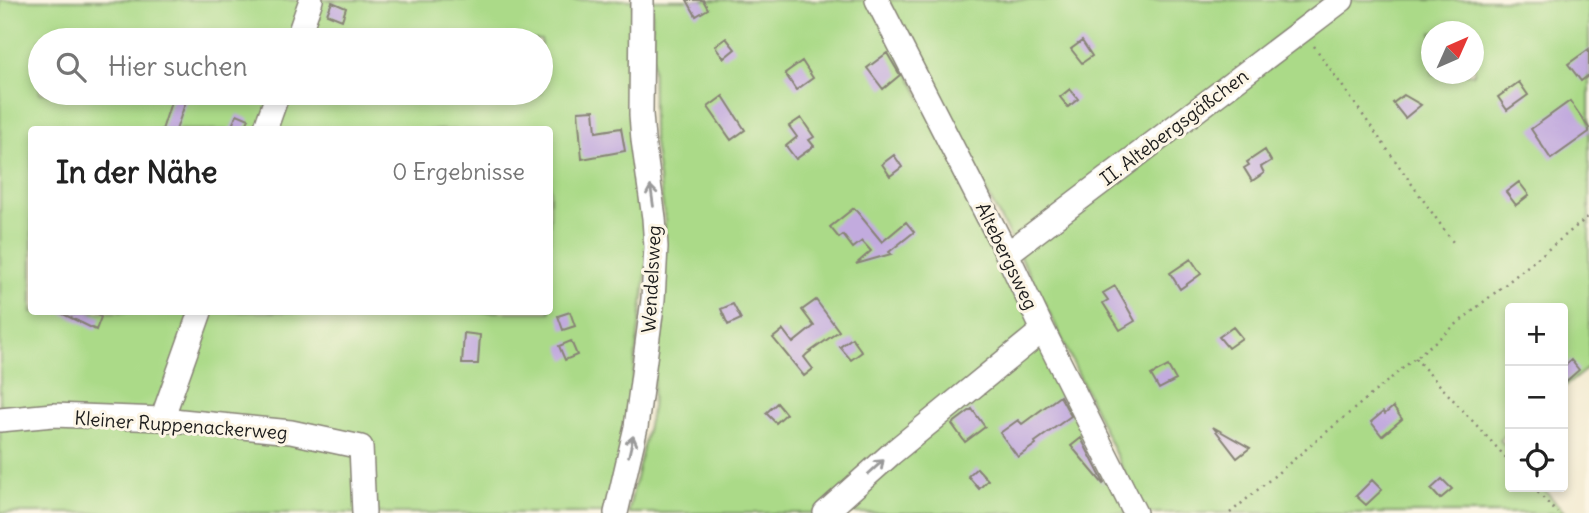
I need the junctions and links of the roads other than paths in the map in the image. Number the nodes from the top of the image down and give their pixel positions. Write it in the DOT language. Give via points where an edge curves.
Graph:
graph roads {
  1 [pos="311,0"];
  2 [pos="642,0"];
  3 [pos="877,0"];
  4 [pos="1342,0"];
  5 [pos="301,28"];
  6 [pos="274,105"];
  7 [pos="266,126"];
  8 [pos="1007,254"];
  9 [pos="199,315"];
  10 [pos="1043,330"];
  11 [pos="162,419"];
  12 [pos="0,420"];
  13 [pos="364,513"];
  14 [pos="616,513"];
  15 [pos="825,513"];
  16 [pos="1135,513"];
  1 -- 5 [label="street"];
  14 -- 2 [label="street, Wendelsweg, one-way" via="636,427 656,247 641,114"];
  3 -- 8 [label="street, Altebergsweg"];
  4 -- 8 [label="street, II. Altebergsgäßchen"];
  6 -- 7 [label="street"];
  8 -- 10 [label="street, Altebergsweg"];
  9 -- 11 [label="street"];
  15 -- 10 [label="street, one-way"];
  10 -- 16 [label="street, Altebergsweg"];
  11 -- 12 [label="street, Kleiner Ruppenackerweg" via="53,415"];
  11 -- 13 [label="street, Kleiner Ruppenackerweg" via="291,432 362,447"];
}
